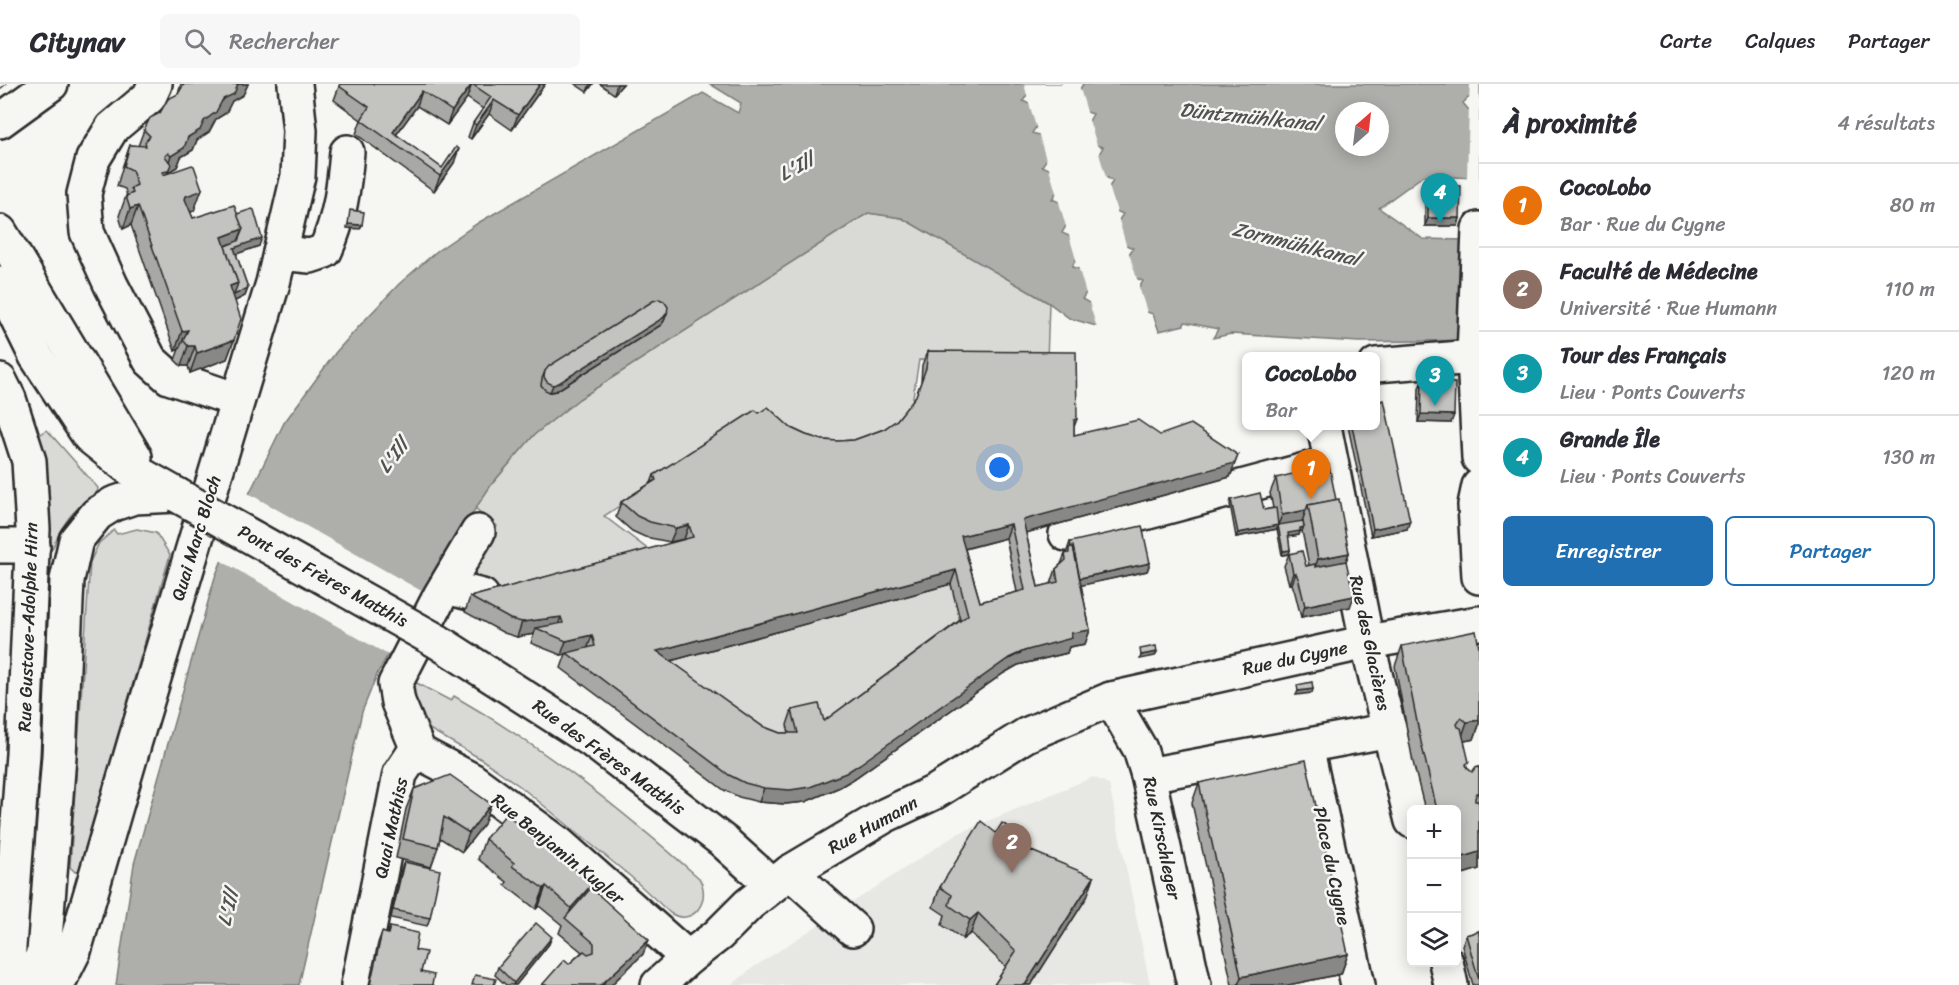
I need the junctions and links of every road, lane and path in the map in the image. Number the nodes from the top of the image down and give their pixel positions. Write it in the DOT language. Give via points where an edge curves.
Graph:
graph roads {
  1 [pos="51,84"];
  2 [pos="155,84"];
  3 [pos="295,84"];
  4 [pos="0,121"];
  5 [pos="347,152"];
  6 [pos="1479,229"];
  7 [pos="0,232"];
  8 [pos="1478,242"];
  9 [pos="280,253"];
  10 [pos="0,283"];
  11 [pos="1475,348"];
  12 [pos="1380,364"];
  13 [pos="0,381"];
  14 [pos="237,400"];
  15 [pos="1325,430"];
  16 [pos="1479,458"];
  17 [pos="1331,464"];
  18 [pos="1479,486"];
  19 [pos="177,495"];
  20 [pos="478,532"];
  21 [pos="1066,534"];
  22 [pos="0,546"];
  23 [pos="32,555"];
  24 [pos="0,563"];
  25 [pos="1479,577"];
  26 [pos="446,587"];
  27 [pos="482,596"];
  28 [pos="1479,610"];
  29 [pos="1479,623"];
  30 [pos="437,641"];
  31 [pos="1367,642"];
  32 [pos="1111,699"];
  33 [pos="1389,730"];
  34 [pos="1306,746"];
  35 [pos="419,752"];
  36 [pos="1149,775"];
  37 [pos="1408,805"];
  38 [pos="781,878"];
  39 [pos="853,929"];
  40 [pos="688,958"];
  41 [pos="1447,967"];
  42 [pos="4,985"];
  43 [pos="27,985"];
  44 [pos="57,985"];
  45 [pos="358,985"];
  46 [pos="658,985"];
  47 [pos="1194,985"];
  48 [pos="1358,985"];
  49 [pos="1451,985"];
  1 -- 4 [label="street"];
  2 -- 14 [label="street" via="149,97 112,128 93,159 84,194 87,232 150,360 169,378"];
  3 -- 9 [label="street, Quai Marc Bloch" via="300,131 298,176"];
  5 -- 9 [label="street" via="340,211 325,251 310,256"];
  6 -- 8 [label="street"];
  7 -- 19 [label="street" via="135,457"];
  8 -- 11 [label="street"];
  9 -- 14 [label="street, Quai Marc Bloch"];
  10 -- 19 [label="street" via="36,356 89,436 129,468"];
  11 -- 12 [label="street"];
  11 -- 16 [label="street"];
  13 -- 23 [label="street, Rue Gustave-Adolphe Hirn" via="29,461"];
  14 -- 44 [label="street, Quai Marc Bloch" via="75,951"];
  15 -- 17 [label="street, Rue des Glacières"];
  17 -- 21 [label="street" via="1215,507"];
  17 -- 31 [label="street, Rue des Glacières"];
  18 -- 25 [label="street" via="1475,505"];
  19 -- 30 [label="street, Pont des Frères Matthis, bridge"];
  19 -- 43 [label="street, Rue Gustave-Adolphe Hirn" via="134,497 113,504 97,514 76,540 67,580 44,953"];
  20 -- 26 [label="street"];
  22 -- 23 [label="street"];
  23 -- 24 [label="street"];
  23 -- 42 [label="street, Rue Gustave-Adolphe Hirn" via="23,754"];
  26 -- 27 [label="street"];
  26 -- 35 [label="street" via="395,684 398,702"];
  28 -- 29 [label="street"];
  29 -- 31 [label="street, Rue du Cygne"];
  30 -- 38 [label="street, Rue des Frères Matthis" via="590,739 723,841"];
  31 -- 32 [label="street, Rue du Cygne"];
  31 -- 33 [label="street, Rue des Glacières"];
  32 -- 36 [label="street, Rue Kirschleger" via="1140,749"];
  32 -- 38 [label="street, Rue Humann" via="1026,735 935,792 886,815"];
  33 -- 34 [label="street"];
  33 -- 37 [label="street, Rue des Glacières"];
  34 -- 36 [label="street"];
  34 -- 48 [label="street, Place du Cygne"];
  35 -- 40 [label="street, Rue Benjamin Kugler" via="472,780 559,844"];
  35 -- 45 [label="street, Quai Mathiss" via="400,774"];
  36 -- 47 [label="street, Rue Kirschleger"];
  38 -- 39 [label="street, Rue des Frères Matthis"];
  38 -- 40 [label="street, Rue Humann"];
  40 -- 46 [label="street, Rue Humann"];
  41 -- 49 [label="street"];
}
